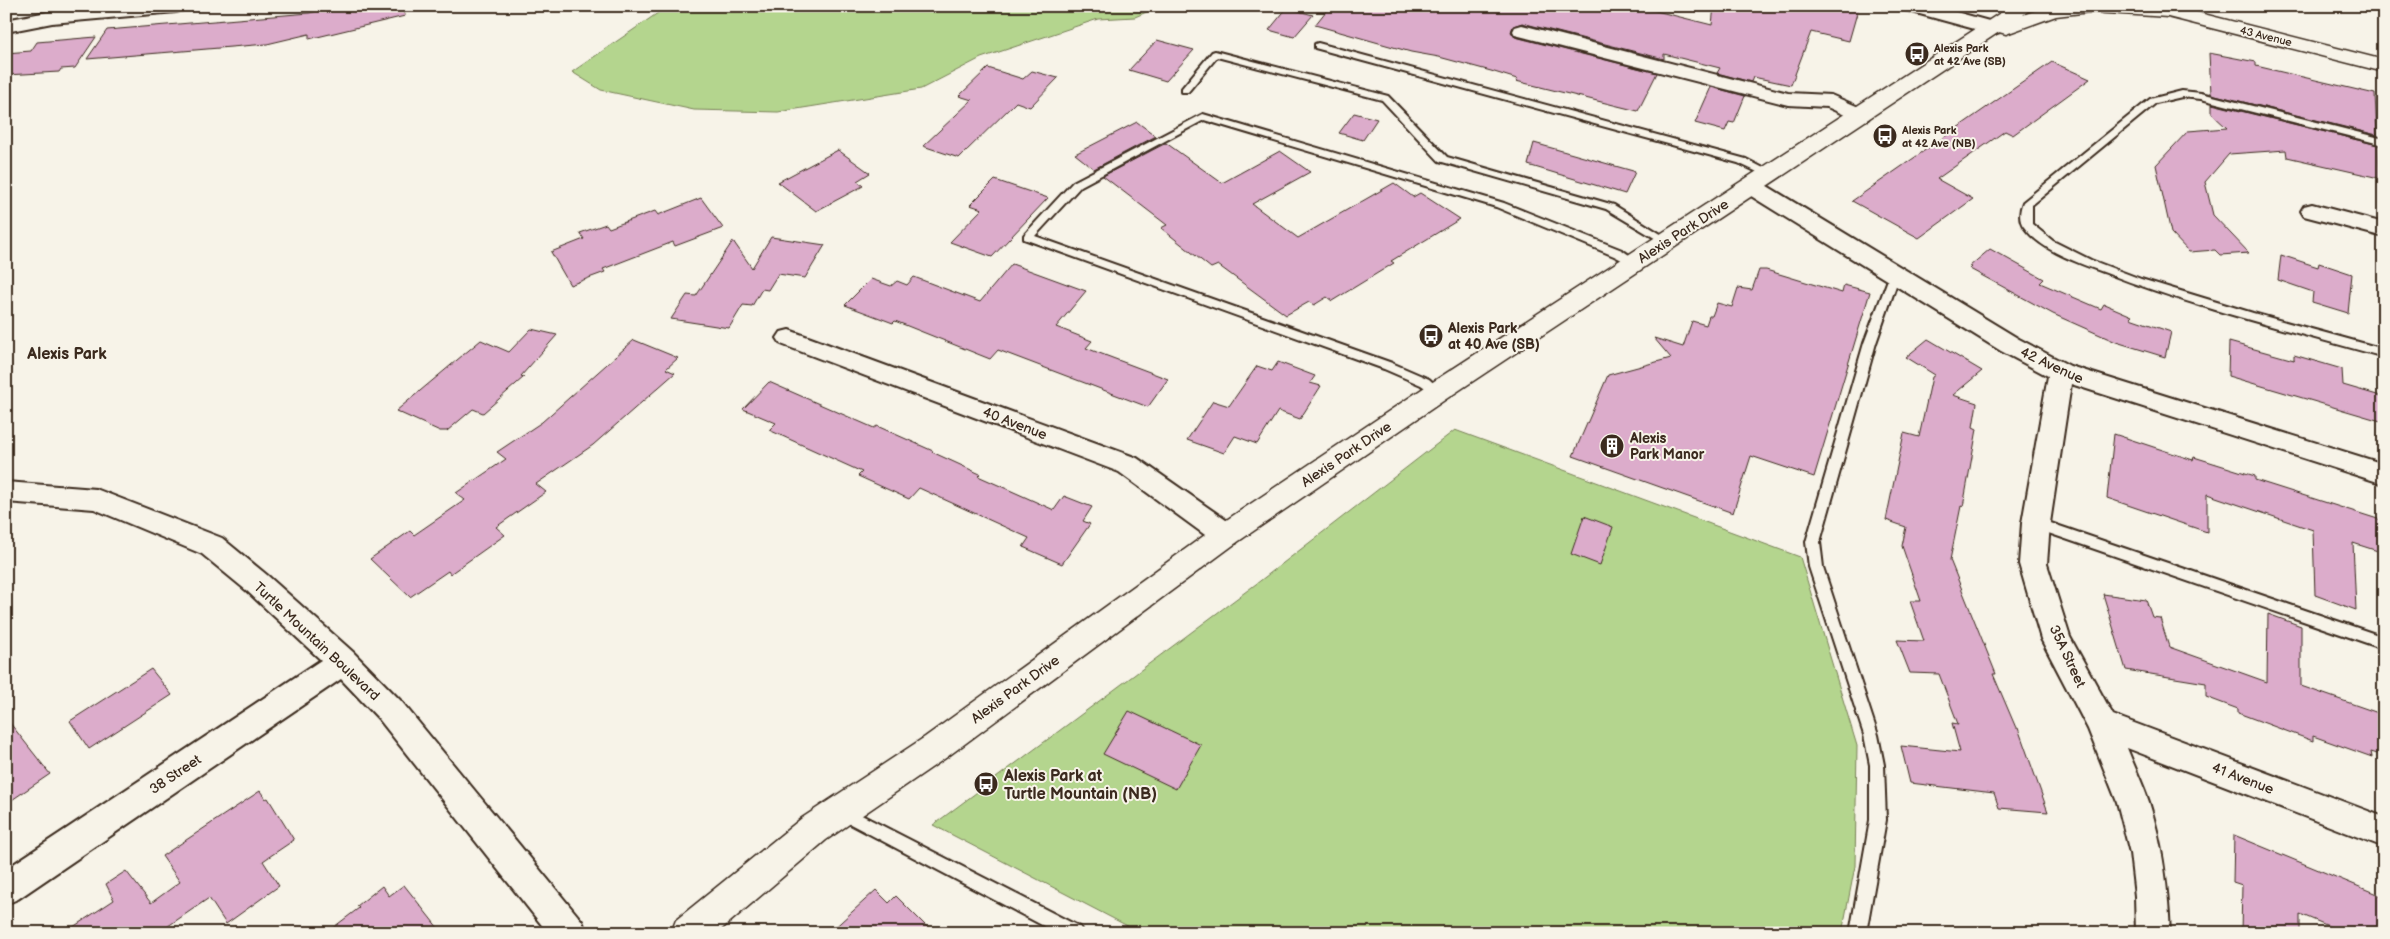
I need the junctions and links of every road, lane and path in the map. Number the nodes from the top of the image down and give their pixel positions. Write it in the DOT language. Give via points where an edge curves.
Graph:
graph roads {
  1 [pos="176,6"];
  2 [pos="1912,6"];
  3 [pos="2024,6"];
  4 [pos="2148,6"];
  5 [pos="2209,6"];
  6 [pos="78,11"];
  7 [pos="2175,13"];
  8 [pos="6,26"];
  9 [pos="1522,31"];
  10 [pos="1986,33"];
  11 [pos="1318,46"];
  12 [pos="2384,48"];
  13 [pos="2384,66"];
  14 [pos="1185,90"];
  15 [pos="1861,115"];
  16 [pos="2384,142"];
  17 [pos="1761,180"];
  18 [pos="2312,210"];
  19 [pos="2384,230"];
  20 [pos="1668,240"];
  21 [pos="1634,262"];
  22 [pos="1895,274"];
  23 [pos="789,338"];
  24 [pos="2384,353"];
  25 [pos="2061,372"];
  26 [pos="1437,392"];
  27 [pos="2384,474"];
  28 [pos="6,492"];
  29 [pos="2036,523"];
  30 [pos="1226,535"];
  31 [pos="2384,643"];
  32 [pos="343,661"];
  33 [pos="2102,725"];
  34 [pos="840,811"];
  35 [pos="2384,832"];
  36 [pos="6,888"];
  37 [pos="570,933"];
  38 [pos="689,933"];
  39 [pos="1074,933"];
  40 [pos="1858,933"];
  41 [pos="2153,933"];
  1 -- 6 [label="street"];
  2 -- 10 [label="street"];
  3 -- 10 [label="street, Alexis Park Drive"];
  4 -- 7 [label="street, 43 Avenue"];
  5 -- 12 [label="street, 43 Avenue"];
  6 -- 8 [label="street"];
  7 -- 10 [label="street" via="2090,6 2053,11"];
  7 -- 13 [label="street, 43 Avenue"];
  9 -- 15 [label="street" via="1788,99 1831,101"];
  10 -- 15 [label="street, Alexis Park Drive"];
  11 -- 17 [label="lane" via="1742,161"];
  14 -- 20 [label="lane" via="1215,54 1384,98 1443,159 1610,208"];
  15 -- 17 [label="street, Alexis Park Drive"];
  16 -- 24 [label="lane" via="2201,96 2167,96 2153,101 2091,150 2027,204 2025,213 2027,225 2036,235 2083,260 2125,277"];
  17 -- 20 [label="street, Alexis Park Drive"];
  17 -- 22 [label="street, 42 Avenue"];
  18 -- 19 [label="street"];
  20 -- 21 [label="street, Alexis Park Drive"];
  21 -- 26 [label="street, Alexis Park Drive"];
  21 -- 26 [label="lane" via="1500,205 1203,117 1077,184 1028,237 1388,366 1425,382"];
  22 -- 25 [label="street, 42 Avenue" via="2010,345"];
  22 -- 40 [label="lane" via="1870,344 1813,542 1816,567 1871,735 1877,765 1878,820"];
  23 -- 30 [label="street, 40 Avenue" via="1128,465"];
  25 -- 27 [label="street, 42 Avenue"];
  25 -- 29 [label="street, 35A Street"];
  26 -- 30 [label="street, Alexis Park Drive"];
  28 -- 32 [label="street, Turtle Mountain Boulevard" via="96,499 212,546"];
  29 -- 31 [label="lane"];
  29 -- 33 [label="street, 35A Street" via="2034,564 2056,639"];
  30 -- 34 [label="street, Alexis Park Drive" via="936,747"];
  32 -- 36 [label="street, 38 Street"];
  32 -- 37 [label="street, Turtle Mountain Boulevard" via="390,710"];
  33 -- 35 [label="street, 41 Avenue"];
  33 -- 41 [label="street, 35A Street" via="2133,802 2146,854"];
  34 -- 38 [label="street, Alexis Park Drive"];
  34 -- 39 [label="lane"];
}
